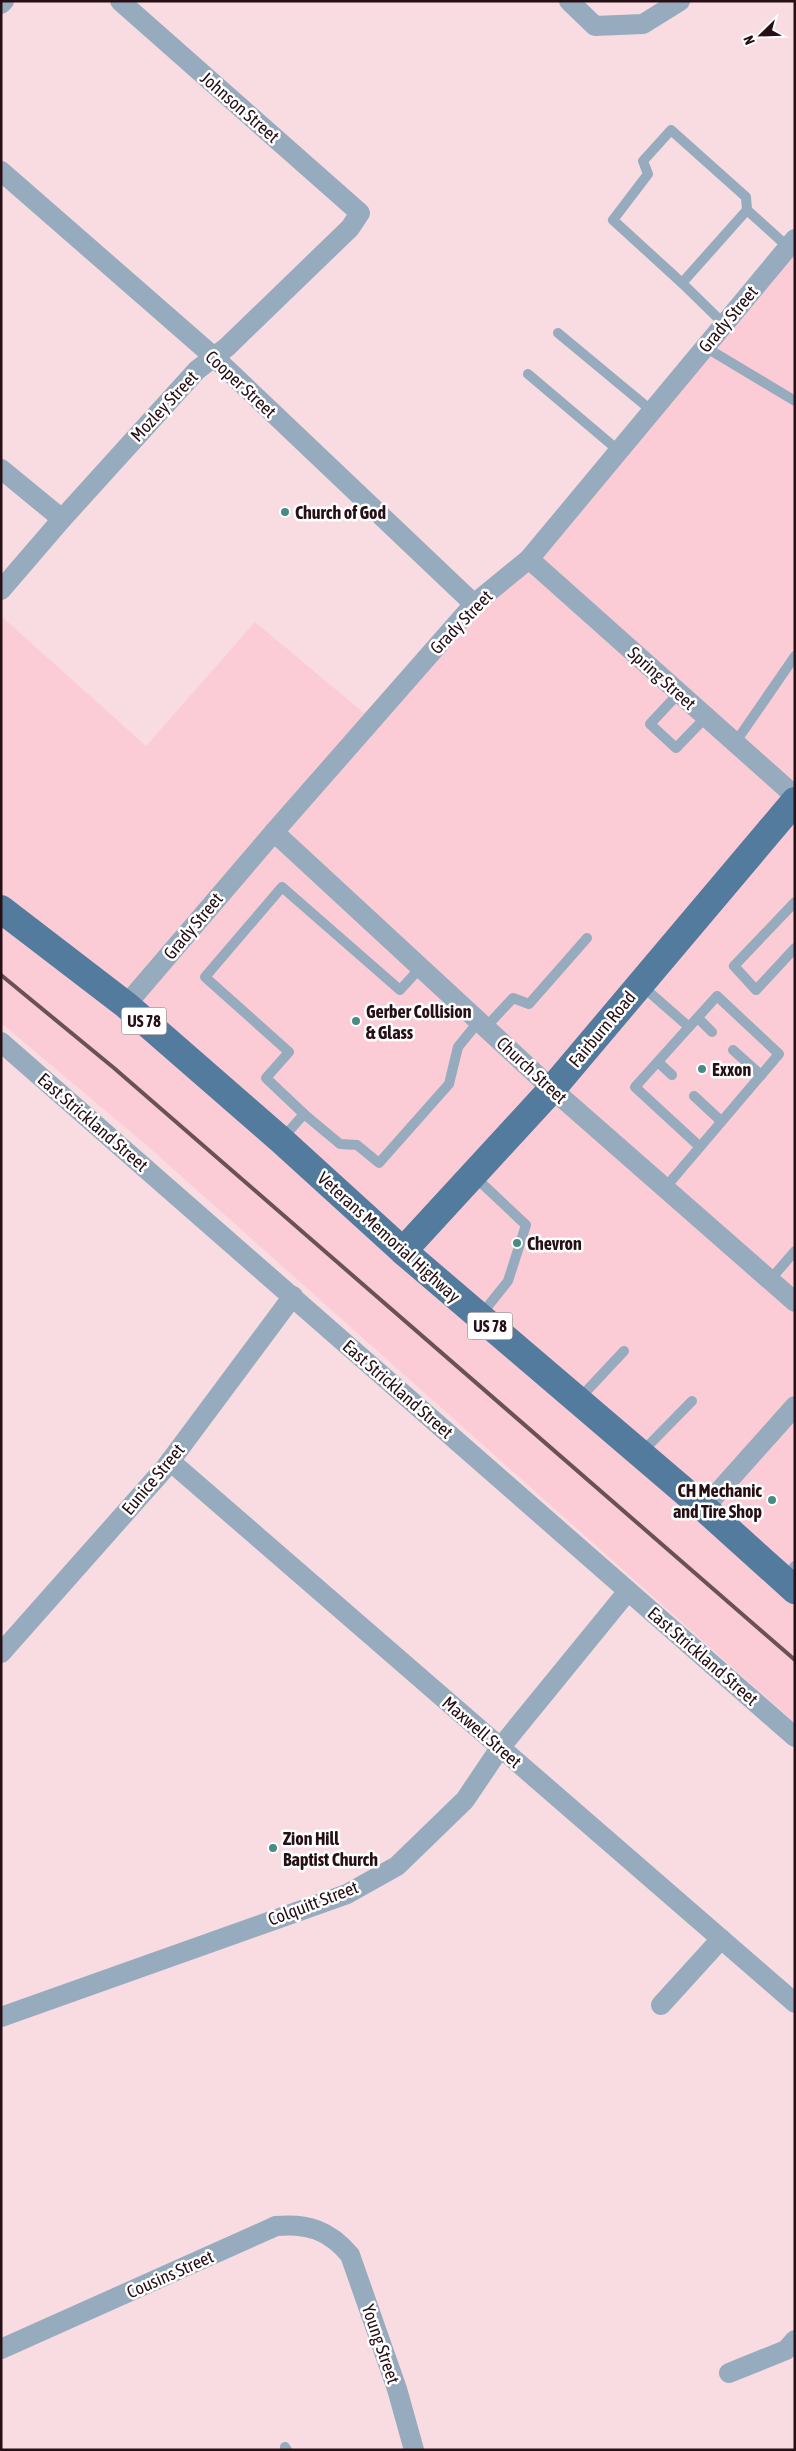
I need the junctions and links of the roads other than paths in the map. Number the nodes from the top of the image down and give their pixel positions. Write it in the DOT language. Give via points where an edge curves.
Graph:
graph roads {
  1 [pos="4,1"];
  2 [pos="120,1"];
  3 [pos="569,1"];
  4 [pos="680,1"];
  5 [pos="1,4"];
  6 [pos="1,172"];
  7 [pos="747,210"];
  8 [pos="360,213"];
  9 [pos="792,243"];
  10 [pos="682,283"];
  11 [pos="724,324"];
  12 [pos="558,334"];
  13 [pos="705,347"];
  14 [pos="214,357"];
  15 [pos="528,374"];
  16 [pos="795,401"];
  17 [pos="652,411"];
  18 [pos="619,451"];
  19 [pos="1,469"];
  20 [pos="62,519"];
  21 [pos="529,559"];
  22 [pos="1,590"];
  23 [pos="474,604"];
  24 [pos="795,656"];
  25 [pos="679,693"];
  26 [pos="706,717"];
  27 [pos="736,743"];
  28 [pos="795,796"];
  29 [pos="795,801"];
  30 [pos="274,832"];
  31 [pos="795,902"];
  32 [pos="1,909"];
  33 [pos="587,938"];
  34 [pos="795,948"];
  35 [pos="421,967"];
  36 [pos="640,984"];
  37 [pos="126,1005"];
  38 [pos="698,1018"];
  39 [pos="482,1024"];
  40 [pos="689,1028"];
  41 [pos="712,1032"];
  42 [pos="1,1042"];
  43 [pos="733,1050"];
  44 [pos="658,1062"];
  45 [pos="761,1074"];
  46 [pos="672,1075"];
  47 [pos="552,1089"];
  48 [pos="694,1096"];
  49 [pos="304,1114"];
  50 [pos="720,1121"];
  51 [pos="281,1140"];
  52 [pos="699,1146"];
  53 [pos="472,1175"];
  54 [pos="665,1188"];
  55 [pos="402,1251"];
  56 [pos="795,1251"];
  57 [pos="770,1280"];
  58 [pos="293,1296"];
  59 [pos="795,1302"];
  60 [pos="479,1316"];
  61 [pos="624,1351"];
  62 [pos="578,1401"];
  63 [pos="692,1401"];
  64 [pos="795,1406"];
  65 [pos="640,1454"];
  66 [pos="170,1461"];
  67 [pos="704,1508"];
  68 [pos="791,1578"];
  69 [pos="628,1591"];
  70 [pos="1,1653"];
  71 [pos="795,1737"];
  72 [pos="500,1748"];
  73 [pos="721,1939"];
  74 [pos="795,2003"];
  75 [pos="661,2005"];
  76 [pos="1,2018"];
  77 [pos="339,2242"];
  78 [pos="795,2340"];
  79 [pos="1,2349"];
  80 [pos="729,2373"];
  81 [pos="414,2450"];
  1 -- 5 [label="street"];
  2 -- 8 [label="street, Johnson Street"];
  3 -- 4 [label="street" via="594,26 643,24"];
  6 -- 14 [label="street, Cooper Street"];
  7 -- 9 [label="lane"];
  7 -- 10 [label="lane"];
  7 -- 10 [label="lane" via="746,197 671,130 643,161 648,174 613,220"];
  8 -- 14 [label="street, Mozley Street" via="350,228"];
  9 -- 11 [label="street, Grady Street"];
  10 -- 11 [label="lane"];
  11 -- 13 [label="street, Grady Street"];
  12 -- 17 [label="lane"];
  13 -- 16 [label="lane"];
  13 -- 17 [label="street, Grady Street"];
  14 -- 20 [label="street, Mozley Street" via="197,370"];
  14 -- 23 [label="street, Cooper Street"];
  15 -- 18 [label="lane"];
  17 -- 18 [label="street, Grady Street"];
  18 -- 21 [label="street, Grady Street"];
  19 -- 20 [label="street"];
  20 -- 22 [label="street, Mozley Street"];
  21 -- 23 [label="street, Grady Street"];
  21 -- 25 [label="street, Spring Street"];
  23 -- 30 [label="street, Grady Street"];
  24 -- 27 [label="lane"];
  25 -- 26 [label="street, Spring Street"];
  25 -- 26 [label="lane" via="650,724 669,742 676,748"];
  26 -- 27 [label="street, Spring Street"];
  27 -- 28 [label="street, Spring Street"];
  29 -- 36 [label="main road, Fairburn Road"];
  30 -- 35 [label="street, Church Street"];
  30 -- 37 [label="street, Grady Street"];
  31 -- 34 [label="lane" via="734,966 756,990"];
  32 -- 37 [label="main road, Veterans Memorial Highway / US 78"];
  33 -- 39 [label="lane" via="529,1004 512,998"];
  35 -- 39 [label="street, Church Street"];
  35 -- 49 [label="lane" via="400,990 282,887 205,977 289,1052 266,1078"];
  36 -- 40 [label="lane"];
  36 -- 47 [label="main road, Fairburn Road"];
  37 -- 51 [label="main road, Veterans Memorial Highway / US 78"];
  38 -- 40 [label="lane"];
  38 -- 41 [label="lane"];
  38 -- 45 [label="lane" via="717,996 779,1054"];
  39 -- 47 [label="street, Church Street"];
  39 -- 49 [label="lane" via="458,1047 449,1084 379,1163 357,1146 340,1144"];
  40 -- 44 [label="lane"];
  42 -- 58 [label="street, East Strickland Street"];
  43 -- 45 [label="lane"];
  44 -- 46 [label="lane"];
  44 -- 52 [label="lane" via="635,1087"];
  45 -- 50 [label="lane"];
  47 -- 53 [label="main road, Fairburn Road"];
  47 -- 54 [label="street, Church Street"];
  48 -- 50 [label="lane"];
  49 -- 51 [label="lane"];
  50 -- 52 [label="lane"];
  51 -- 55 [label="main road, Veterans Memorial Highway / US 78"];
  52 -- 54 [label="lane"];
  53 -- 55 [label="main road, Fairburn Road"];
  53 -- 60 [label="lane" via="526,1225 508,1281"];
  54 -- 57 [label="street, Church Street"];
  55 -- 60 [label="main road, Veterans Memorial Highway / US 78"];
  56 -- 57 [label="lane"];
  57 -- 59 [label="street, Church Street"];
  58 -- 66 [label="street, Eunice Street"];
  58 -- 69 [label="street, East Strickland Street"];
  60 -- 62 [label="main road, Veterans Memorial Highway / US 78"];
  61 -- 62 [label="lane"];
  62 -- 65 [label="main road, Veterans Memorial Highway / US 78"];
  63 -- 65 [label="lane"];
  64 -- 67 [label="street"];
  65 -- 67 [label="main road, Veterans Memorial Highway / US 78"];
  66 -- 70 [label="street, Eunice Street"];
  66 -- 72 [label="street, Maxwell Street"];
  67 -- 68 [label="main road, Veterans Memorial Highway / US 78"];
  69 -- 71 [label="street, East Strickland Street"];
  69 -- 72 [label="street, Colquitt Street"];
  72 -- 73 [label="street, Maxwell Street"];
  72 -- 76 [label="street, Colquitt Street" via="465,1800 398,1866 347,1894"];
  73 -- 74 [label="street, Maxwell Street"];
  73 -- 75 [label="street"];
  77 -- 79 [label="street, Cousins Street" via="310,2226 276,2226"];
  77 -- 81 [label="street, Young Street" via="350,2255 397,2389"];
  78 -- 80 [label="street" via="786,2350"];
}
